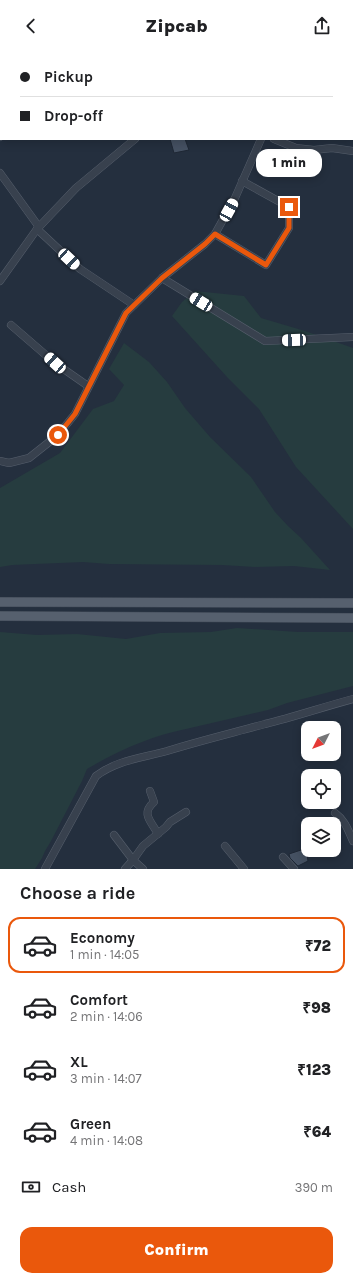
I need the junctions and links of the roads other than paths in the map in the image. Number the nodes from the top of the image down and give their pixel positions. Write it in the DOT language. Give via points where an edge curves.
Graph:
graph roads {
  1 [pos="134,140"];
  2 [pos="261,140"];
  3 [pos="276,140"];
  4 [pos="353,151"];
  5 [pos="0,173"];
  6 [pos="242,181"];
  7 [pos="38,228"];
  8 [pos="215,234"];
  9 [pos="162,278"];
  10 [pos="0,281"];
  11 [pos="134,305"];
  12 [pos="10,325"];
  13 [pos="353,337"];
  14 [pos="88,386"];
  15 [pos="0,461"];
  16 [pos="0,602"];
  17 [pos="353,602"];
  18 [pos="0,616"];
  19 [pos="353,618"];
  20 [pos="353,699"];
  21 [pos="150,791"];
  22 [pos="186,812"];
  23 [pos="334,812"];
  24 [pos="158,834"];
  25 [pos="114,835"];
  26 [pos="353,841"];
  27 [pos="225,846"];
  28 [pos="282,856"];
  29 [pos="134,860"];
  30 [pos="45,869"];
  31 [pos="124,869"];
  32 [pos="143,869"];
  33 [pos="244,869"];
  34 [pos="294,869"];
  1 -- 7 [label="street" via="76,188"];
  2 -- 6 [label="street"];
  3 -- 4 [label="street" via="296,148"];
  5 -- 7 [label="street"];
  6 -- 8 [label="street"];
  6 -- 8 [label="street" via="289,207 289,228 266,265"];
  7 -- 10 [label="street"];
  7 -- 11 [label="street" via="80,269"];
  8 -- 9 [label="street"];
  9 -- 11 [label="street"];
  9 -- 13 [label="street" via="265,341"];
  11 -- 14 [label="street" via="126,313"];
  12 -- 14 [label="street" via="55,363"];
  14 -- 15 [label="street" via="75,414 58,435 28,458 9,463"];
  16 -- 17 [label="main road"];
  18 -- 19 [label="main road"];
  20 -- 30 [label="street" via="107,768 96,776"];
  21 -- 24 [label="street" via="154,802 147,811 148,818"];
  22 -- 24 [label="street" via="170,822"];
  23 -- 26 [label="street" via="346,824"];
  24 -- 29 [label="street" via="143,846"];
  25 -- 29 [label="street"];
  27 -- 33 [label="street"];
  28 -- 34 [label="street"];
  29 -- 31 [label="street"];
  29 -- 32 [label="street"];
}
